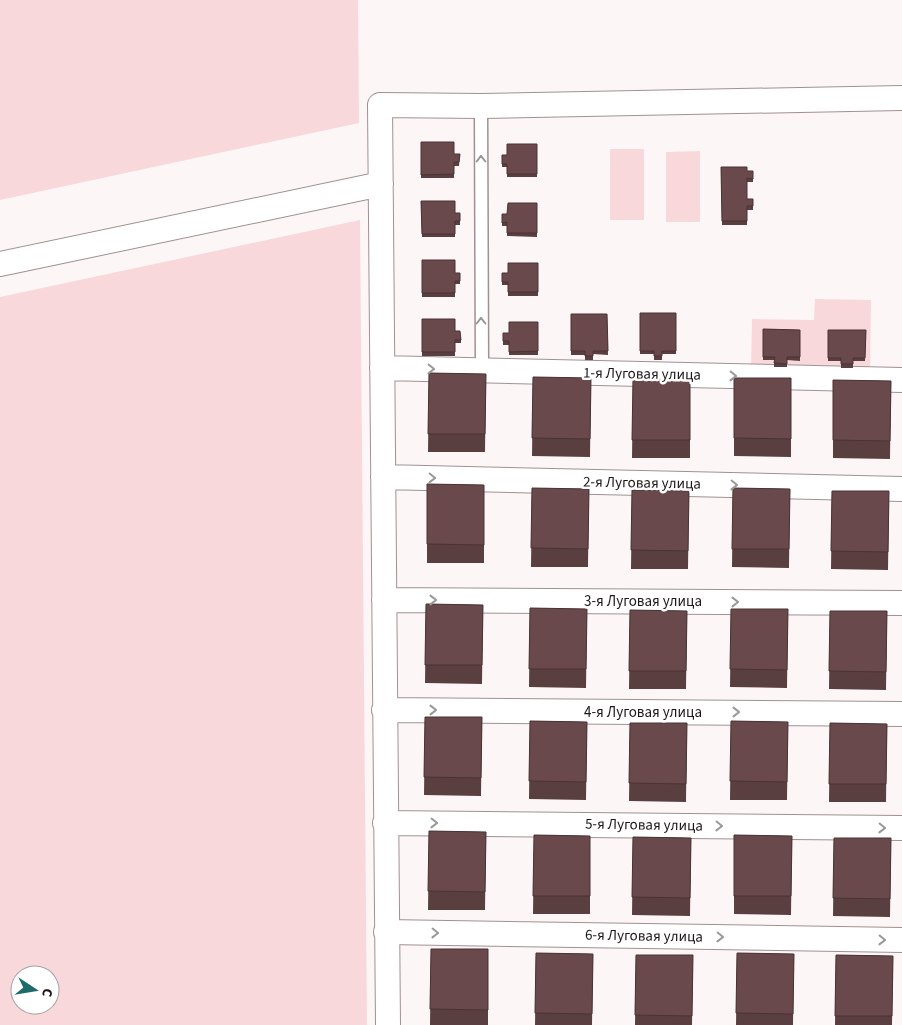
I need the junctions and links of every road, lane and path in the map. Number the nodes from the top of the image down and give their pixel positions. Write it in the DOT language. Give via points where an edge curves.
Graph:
graph roads {
  1 [pos="902,98"];
  2 [pos="481,106"];
  3 [pos="381,184"];
  4 [pos="0,264"];
  5 [pos="382,368"];
  6 [pos="482,370"];
  7 [pos="902,380"];
  8 [pos="383,477"];
  9 [pos="902,489"];
  10 [pos="384,600"];
  11 [pos="902,603"];
  12 [pos="384,710"];
  13 [pos="902,714"];
  14 [pos="385,823"];
  15 [pos="902,828"];
  16 [pos="386,932"];
  17 [pos="902,940"];
  18 [pos="388,1025"];
  1 -- 2 [label="street"];
  2 -- 3 [label="street" via="380,105"];
  6 -- 2 [label="lane, one-way"];
  3 -- 4 [label="street"];
  3 -- 5 [label="street"];
  5 -- 6 [label="street, 1-я Луговая улица, one-way"];
  5 -- 8 [label="street"];
  6 -- 7 [label="street, 1-я Луговая улица, one-way"];
  8 -- 9 [label="street, 2-я Луговая улица, one-way"];
  8 -- 10 [label="street"];
  10 -- 11 [label="street, 3-я Луговая улица, one-way"];
  10 -- 12 [label="street"];
  12 -- 13 [label="street, 4-я Луговая улица, one-way"];
  12 -- 14 [label="street"];
  14 -- 15 [label="street, 5-я Луговая улица, one-way"];
  14 -- 16 [label="street"];
  16 -- 17 [label="street, 6-я Луговая улица, one-way"];
  16 -- 18 [label="street"];
}
